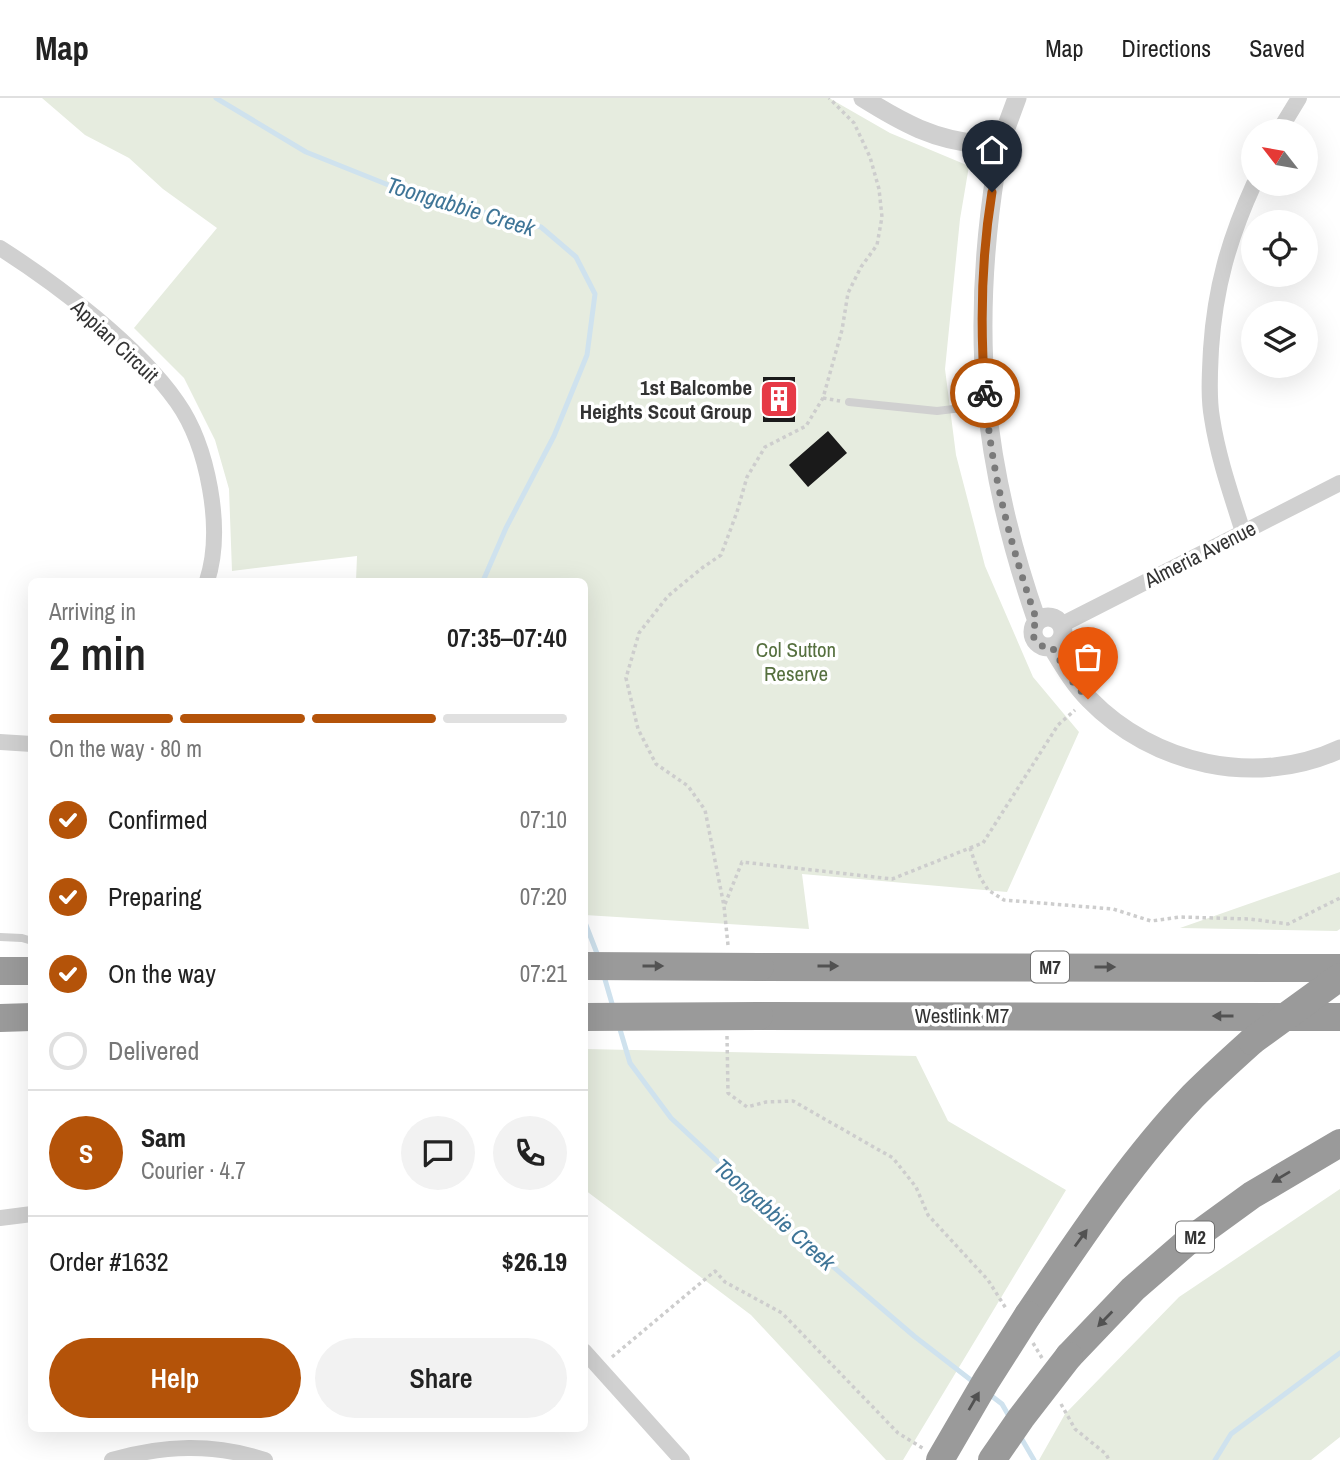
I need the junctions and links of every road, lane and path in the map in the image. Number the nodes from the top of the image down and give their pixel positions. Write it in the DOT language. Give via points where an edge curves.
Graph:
graph roads {
  1 [pos="829,98"];
  2 [pos="863,98"];
  3 [pos="1017,98"];
  4 [pos="1299,98"];
  5 [pos="1286,119"];
  6 [pos="1003,136"];
  7 [pos="981,144"];
  8 [pos="996,169"];
  9 [pos="1249,196"];
  10 [pos="0,248"];
  11 [pos="849,402"];
  12 [pos="986,405"];
  13 [pos="1340,483"];
  14 [pos="1243,532"];
  15 [pos="208,578"];
  16 [pos="1037,621"];
  17 [pos="1061,625"];
  18 [pos="1052,647"];
  19 [pos="1088,699"];
  20 [pos="0,742"];
  21 [pos="28,744"];
  22 [pos="1340,749"];
  23 [pos="971,848"];
  24 [pos="1340,898"];
  25 [pos="724,906"];
  26 [pos="0,937"];
  27 [pos="28,940"];
  28 [pos="728,953"];
  29 [pos="588,966"];
  30 [pos="1340,968"];
  31 [pos="0,971"];
  32 [pos="28,971"];
  33 [pos="1340,977"];
  34 [pos="0,1017"];
  35 [pos="28,1017"];
  36 [pos="588,1017"];
  37 [pos="1340,1017"];
  38 [pos="726,1026"];
  39 [pos="1340,1143"];
  40 [pos="28,1214"];
  41 [pos="0,1217"];
  42 [pos="1023,1324"];
  43 [pos="588,1356"];
  44 [pos="1057,1359"];
  45 [pos="599,1368"];
  46 [pos="1059,1401"];
  47 [pos="936,1457"];
  48 [pos="112,1460"];
  49 [pos="265,1460"];
  50 [pos="682,1460"];
  51 [pos="992,1460"];
  52 [pos="1109,1460"];
  1 -- 25 [label="path" via="854,123 870,157 882,217 877,245 848,293 823,398 806,426 765,447 747,477 721,555 668,596 639,633 626,678 639,729 656,764 688,786 705,810"];
  2 -- 7 [label="street" via="926,132 953,142"];
  3 -- 6 [label="street"];
  4 -- 5 [label="street"];
  6 -- 7 [label="street" via="993,135"];
  6 -- 8 [label="street" via="1013,153 1008,163"];
  7 -- 8 [label="street" via="981,160"];
  8 -- 12 [label="street" via="982,298"];
  9 -- 14 [label="street" via="1219,279 1209,372 1211,415 1221,464"];
  10 -- 15 [label="street, Appian Circuit" via="113,334 178,403 199,447 213,498"];
  11 -- 12 [label="lane" via="937,411"];
  12 -- 16 [label="street" via="1004,515"];
  13 -- 14 [label="street, Almeria Avenue"];
  14 -- 17 [label="street, Almeria Avenue"];
  16 -- 17 [label="street" via="1049,617"];
  16 -- 18 [label="street" via="1034,639"];
  17 -- 18 [label="street" via="1061,639"];
  18 -- 19 [label="street"];
  19 -- 22 [label="street" via="1141,740 1204,764 1275,767"];
  19 -- 23 [label="path" via="1058,725 983,843"];
  20 -- 21 [label="street"];
  23 -- 24 [label="path" via="988,890 1004,900 1113,909 1151,921 1251,919 1288,924"];
  23 -- 25 [label="path" via="892,879 742,862"];
  25 -- 28 [label="path"];
  26 -- 27 [label="lane"];
  29 -- 30 [label="highway, M7, one-way, bridge"];
  31 -- 32 [label="highway"];
  42 -- 33 [label="highway, one-way, bridge" via="1103,1207 1193,1097 1251,1041"];
  34 -- 35 [label="highway"];
  37 -- 36 [label="highway, Westlink M7, one-way, bridge"];
  38 -- 42 [label="path" via="728,1093 747,1107 793,1101 892,1158 916,1187 928,1215"];
  39 -- 44 [label="highway, M2, one-way" via="1251,1195 1186,1243"];
  40 -- 41 [label="street"];
  42 -- 44 [label="path" via="1039,1349"];
  47 -- 42 [label="highway, one-way, bridge"];
  43 -- 45 [label="street"];
  44 -- 51 [label="highway, M2, bridge"];
  45 -- 47 [label="path" via="715,1271 725,1282 782,1313 898,1433"];
  45 -- 50 [label="street"];
  46 -- 52 [label="path" via="1075,1429"];
  48 -- 49 [label="street" via="161,1448 199,1447"];
}
